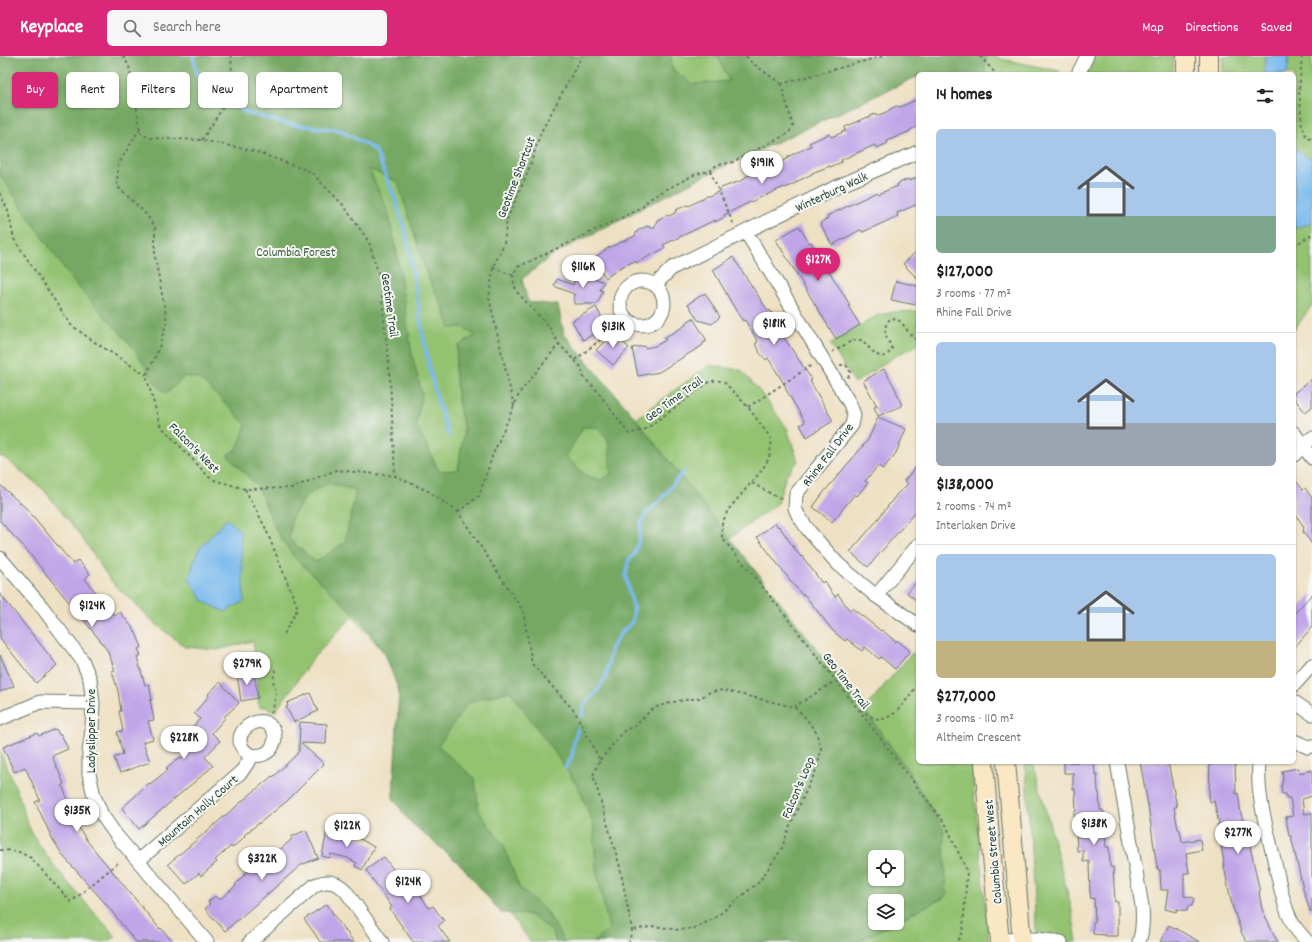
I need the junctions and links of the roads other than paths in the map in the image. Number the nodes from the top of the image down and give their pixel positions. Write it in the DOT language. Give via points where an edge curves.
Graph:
graph roads {
  1 [pos="1088,56"];
  2 [pos="1186,56"];
  3 [pos="1209,56"];
  4 [pos="1079,72"];
  5 [pos="1186,72"];
  6 [pos="1209,72"];
  7 [pos="916,153"];
  8 [pos="746,232"];
  9 [pos="655,285"];
  10 [pos="1296,434"];
  11 [pos="1308,442"];
  12 [pos="1296,453"];
  13 [pos="1312,458"];
  14 [pos="916,547"];
  15 [pos="0,558"];
  16 [pos="876,596"];
  17 [pos="916,624"];
  18 [pos="1312,666"];
  19 [pos="1296,683"];
  20 [pos="93,703"];
  21 [pos="1296,703"];
  22 [pos="1312,714"];
  23 [pos="0,719"];
  24 [pos="1296,742"];
  25 [pos="1312,746"];
  26 [pos="252,756"];
  27 [pos="984,764"];
  28 [pos="1006,764"];
  29 [pos="1117,764"];
  30 [pos="1259,764"];
  31 [pos="139,860"];
  32 [pos="1022,940"];
  33 [pos="1000,941"];
  34 [pos="207,942"];
  35 [pos="250,942"];
  36 [pos="382,942"];
  37 [pos="1061,942"];
  38 [pos="1139,942"];
  39 [pos="1308,942"];
  1 -- 4 [label="street"];
  2 -- 5 [label="main road"];
  3 -- 6 [label="main road"];
  7 -- 8 [label="street, Winterburg Walk" via="834,188"];
  8 -- 9 [label="street, Winterburg Walk" via="672,268"];
  8 -- 16 [label="street, Rhine Fall Drive" via="831,371 854,415 852,425 796,494 797,512 838,564"];
  9 -- 9 [label="street" via="664,299 663,312 659,319 648,325 631,323 622,314 622,294 626,288 640,281"];
  10 -- 11 [label="street"];
  11 -- 12 [label="street"];
  11 -- 13 [label="street"];
  14 -- 16 [label="street"];
  15 -- 20 [label="street, Ladyslipper Drive" via="42,607 82,660 90,679"];
  16 -- 17 [label="street, Rhine Fall Drive"];
  18 -- 19 [label="street"];
  20 -- 23 [label="street" via="40,702"];
  20 -- 31 [label="street, Ladyslipper Drive" via="89,774 94,796 102,815 116,835"];
  21 -- 22 [label="street"];
  24 -- 25 [label="street"];
  26 -- 26 [label="street" via="242,748 242,732 250,724 266,723 274,732 273,745 267,753"];
  26 -- 31 [label="street, Mountain Holly Court" via="242,771"];
  27 -- 33 [label="main road, Columbia Street West"];
  28 -- 32 [label="main road, Columbia Street West"];
  29 -- 38 [label="street" via="1142,906 1142,935"];
  30 -- 39 [label="street" via="1259,794 1284,901 1291,921"];
  31 -- 34 [label="street, Ladyslipper Drive"];
  32 -- 33 [label="street"];
  32 -- 37 [label="street"];
  35 -- 36 [label="street" via="315,885 323,882 339,884 345,890"];
}
